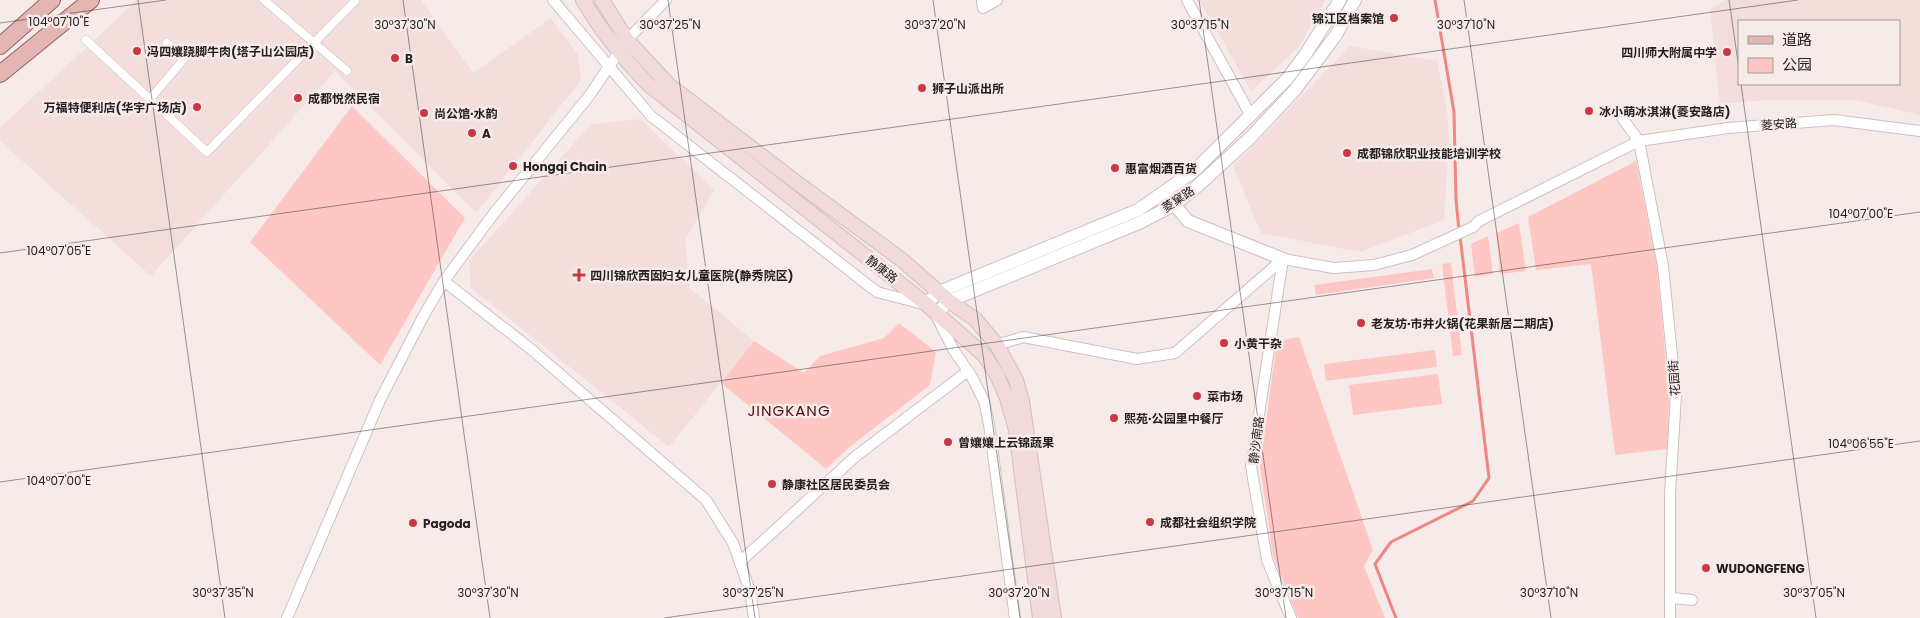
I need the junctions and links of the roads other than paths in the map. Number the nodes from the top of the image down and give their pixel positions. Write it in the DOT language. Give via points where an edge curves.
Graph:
graph roads {
  1 [pos="52,0"];
  2 [pos="91,0"];
  3 [pos="264,0"];
  4 [pos="553,0"];
  5 [pos="583,0"];
  6 [pos="602,0"];
  7 [pos="666,0"];
  8 [pos="982,0"];
  9 [pos="997,0"];
  10 [pos="1187,0"];
  11 [pos="1340,0"];
  12 [pos="1355,0"];
  13 [pos="355,1"];
  14 [pos="86,40"];
  15 [pos="627,40"];
  16 [pos="167,43"];
  17 [pos="315,44"];
  18 [pos="0,46"];
  19 [pos="618,53"];
  20 [pos="609,66"];
  21 [pos="347,71"];
  22 [pos="0,74"];
  23 [pos="150,99"];
  24 [pos="1251,116"];
  25 [pos="1623,119"];
  26 [pos="1920,131"];
  27 [pos="1639,141"];
  28 [pos="1164,192"];
  29 [pos="1174,204"];
  30 [pos="1283,259"];
  31 [pos="444,281"];
  32 [pos="944,296"];
  33 [pos="930,308"];
  34 [pos="997,345"];
  35 [pos="968,371"];
  36 [pos="740,562"];
  37 [pos="1671,598"];
  38 [pos="1692,600"];
  39 [pos="287,618"];
  40 [pos="754,618"];
  41 [pos="1016,618"];
  42 [pos="1040,618"];
  43 [pos="1054,618"];
  44 [pos="1291,618"];
  45 [pos="1670,618"];
  1 -- 18 [label="main road"];
  2 -- 22 [label="main road"];
  3 -- 17 [label="street"];
  4 -- 20 [label="street"];
  5 -- 19 [label="main road, 静康路"];
  6 -- 15 [label="main road, 静康路"];
  7 -- 15 [label="street"];
  8 -- 9 [label="street" via="983,8"];
  10 -- 24 [label="street"];
  11 -- 24 [label="street, 菱窠路" via="1287,79"];
  12 -- 29 [label="street, 菱窠路" via="1336,35 1295,90 1250,138"];
  13 -- 17 [label="street"];
  14 -- 23 [label="street"];
  15 -- 19 [label="street"];
  15 -- 32 [label="main road, 静康路" via="669,85 902,260"];
  16 -- 23 [label="street" via="184,59"];
  17 -- 21 [label="street"];
  17 -- 23 [label="street" via="207,152"];
  19 -- 20 [label="street"];
  19 -- 33 [label="main road, 静康路" via="649,85"];
  20 -- 31 [label="street"];
  20 -- 33 [label="street" via="651,116 877,292"];
  24 -- 28 [label="street, 菱窠路" via="1194,171"];
  25 -- 27 [label="street"];
  26 -- 27 [label="street, 菱安路" via="1834,120 1728,128"];
  27 -- 30 [label="street, 菱安路" via="1412,255 1374,265 1334,268"];
  27 -- 37 [label="street, 花园街" via="1663,266 1676,395 1670,494"];
  28 -- 29 [label="street"];
  28 -- 32 [label="street, 菱窠路" via="1138,210"];
  29 -- 30 [label="street" via="1188,221"];
  29 -- 32 [label="street, 菱窠路" via="1139,223"];
  30 -- 34 [label="street" via="1175,353 1137,359 1023,337"];
  30 -- 44 [label="street, 静沙南路" via="1251,466 1267,560"];
  31 -- 36 [label="street" via="532,350 706,500 733,543"];
  31 -- 39 [label="street" via="380,400"];
  32 -- 33 [label="street, 菱窠路"];
  32 -- 34 [label="main road, 静康路" via="975,319"];
  33 -- 35 [label="street"];
  33 -- 42 [label="main road, 静康路" via="985,356 1007,398 1016,430"];
  34 -- 43 [label="main road, 静康路" via="1016,380 1022,400"];
  35 -- 36 [label="street" via="856,456"];
  35 -- 41 [label="street" via="984,401 989,424"];
  36 -- 40 [label="street" via="750,591"];
  37 -- 38 [label="street"];
  37 -- 45 [label="street, 花园街"];
}
